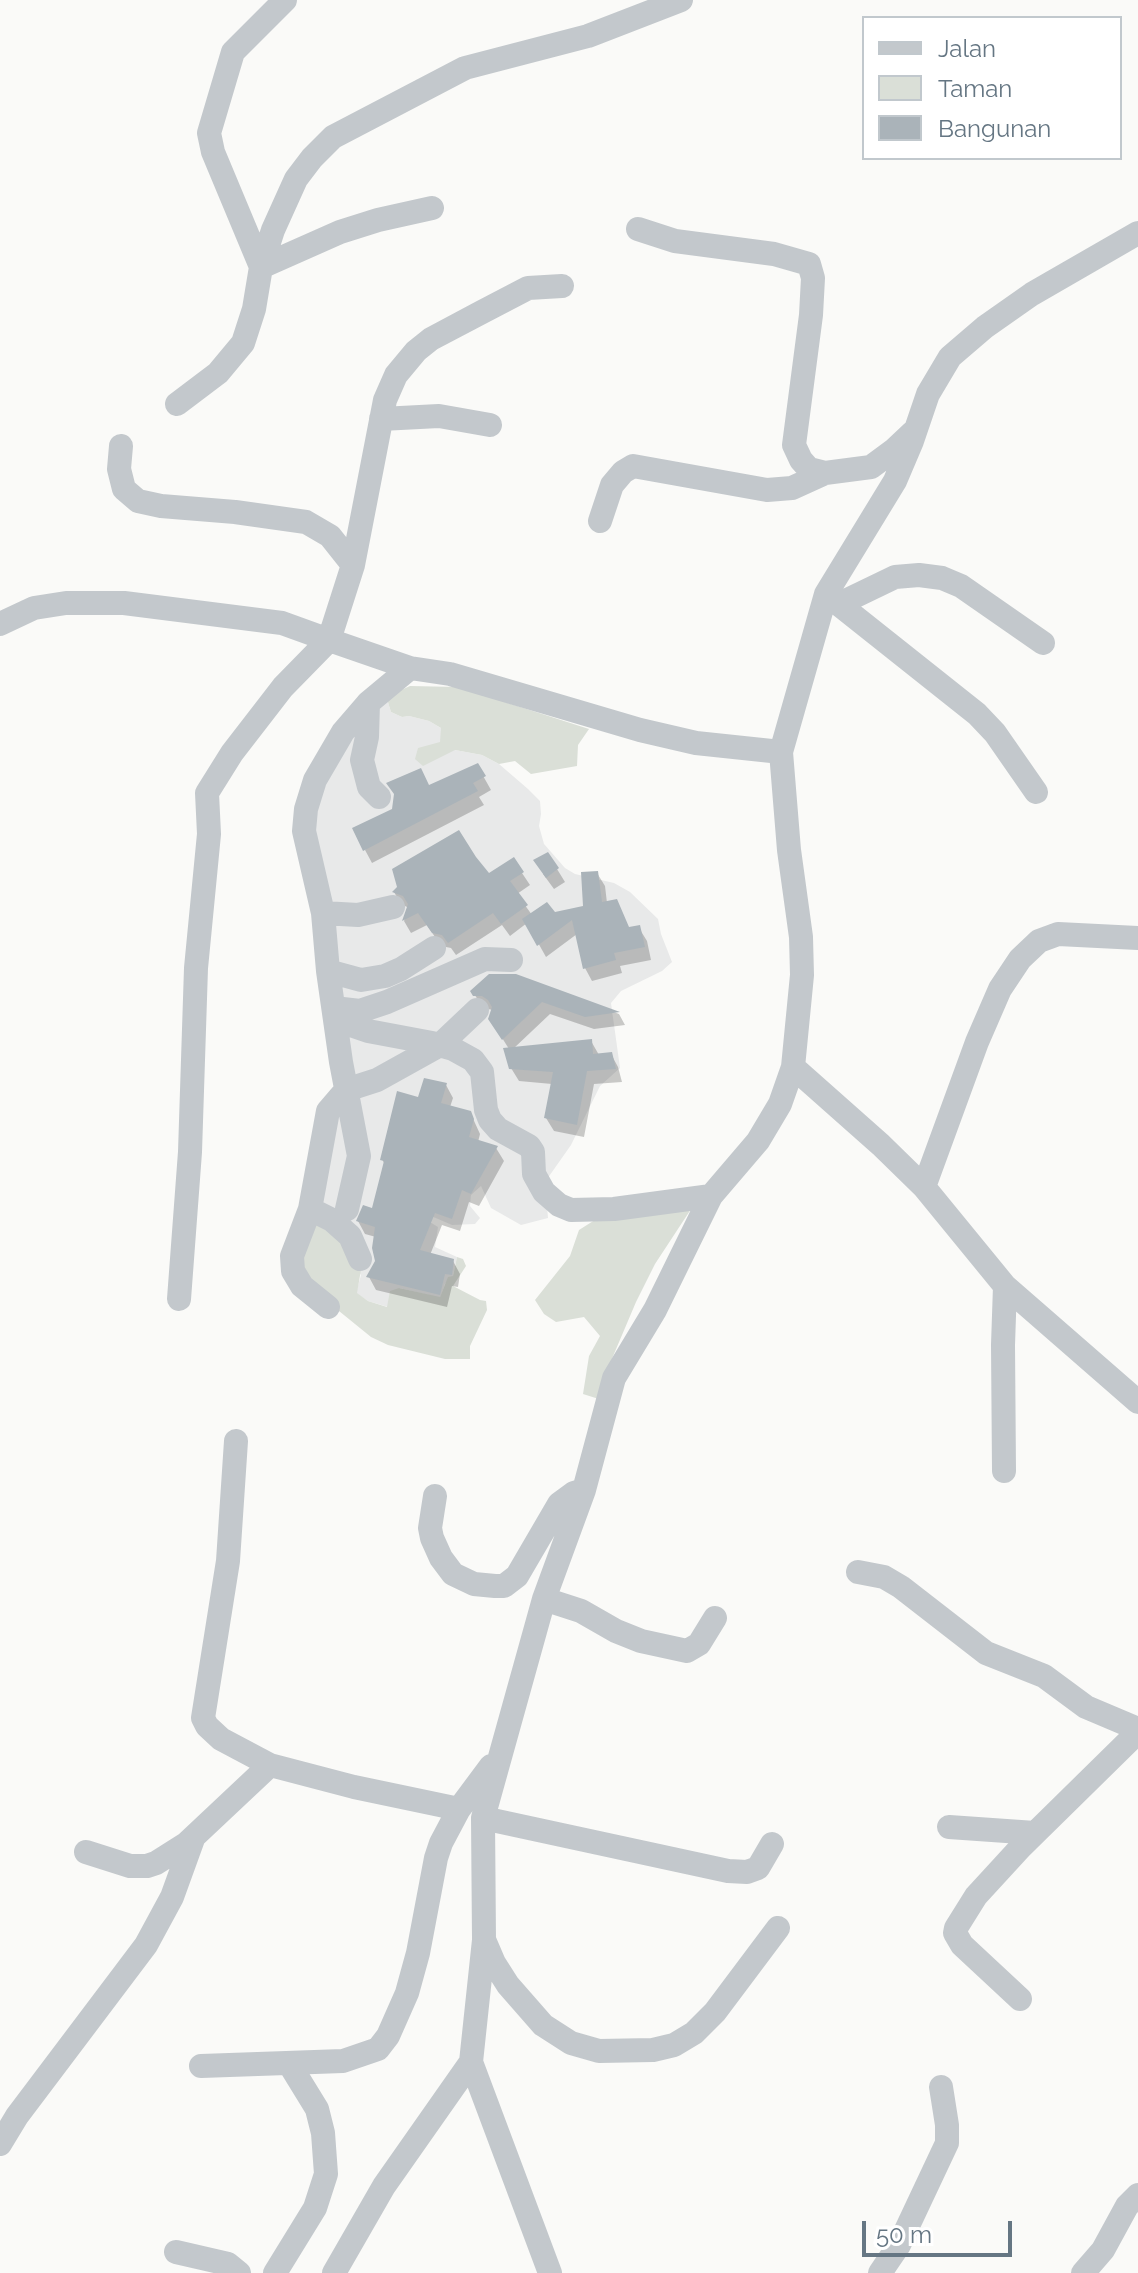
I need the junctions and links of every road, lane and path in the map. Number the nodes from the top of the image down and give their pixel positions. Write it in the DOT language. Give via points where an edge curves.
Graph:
graph roads {
  1 [pos="285,0"];
  2 [pos="681,0"];
  3 [pos="432,208"];
  4 [pos="638,229"];
  5 [pos="1138,233"];
  6 [pos="261,267"];
  7 [pos="562,286"];
  8 [pos="177,404"];
  9 [pos="381,419"];
  10 [pos="490,425"];
  11 [pos="917,428"];
  12 [pos="121,446"];
  13 [pos="825,473"];
  14 [pos="600,521"];
  15 [pos="353,565"];
  16 [pos="832,599"];
  17 [pos="0,624"];
  18 [pos="329,640"];
  19 [pos="1043,643"];
  20 [pos="410,668"];
  21 [pos="368,703"];
  22 [pos="781,752"];
  23 [pos="1036,792"];
  24 [pos="379,797"];
  25 [pos="393,907"];
  26 [pos="323,913"];
  27 [pos="1138,938"];
  28 [pos="434,948"];
  29 [pos="511,960"];
  30 [pos="328,971"];
  31 [pos="477,1010"];
  32 [pos="335,1014"];
  33 [pos="440,1045"];
  34 [pos="793,1067"];
  35 [pos="346,1090"];
  36 [pos="924,1187"];
  37 [pos="711,1196"];
  38 [pos="310,1209"];
  39 [pos="347,1209"];
  40 [pos="360,1259"];
  41 [pos="1005,1286"];
  42 [pos="179,1299"];
  43 [pos="328,1307"];
  44 [pos="1138,1402"];
  45 [pos="236,1441"];
  46 [pos="1004,1471"];
  47 [pos="584,1490"];
  48 [pos="435,1496"];
  49 [pos="858,1572"];
  50 [pos="544,1599"];
  51 [pos="715,1618"];
  52 [pos="1138,1731"];
  53 [pos="500,1755"];
  54 [pos="270,1765"];
  55 [pos="459,1809"];
  56 [pos="483,1818"];
  57 [pos="949,1827"];
  58 [pos="1035,1833"];
  59 [pos="193,1837"];
  60 [pos="772,1844"];
  61 [pos="86,1852"];
  62 [pos="778,1928"];
  63 [pos="484,1940"];
  64 [pos="1020,1999"];
  65 [pos="471,2062"];
  66 [pos="290,2065"];
  67 [pos="201,2066"];
  68 [pos="941,2087"];
  69 [pos="0,2144"];
  70 [pos="1138,2195"];
  71 [pos="176,2252"];
  72 [pos="239,2273"];
  73 [pos="275,2273"];
  74 [pos="334,2273"];
  75 [pos="550,2273"];
  76 [pos="880,2273"];
  77 [pos="1083,2273"];
  1 -- 6 [label="street" via="233,52 209,133"];
  2 -- 6 [label="street" via="588,36 465,68 333,137 296,179"];
  3 -- 6 [label="street" via="340,232"];
  4 -- 13 [label="street" via="675,241 809,264 811,315 794,445 809,469"];
  5 -- 11 [label="street" via="1032,294 950,357 928,394"];
  6 -- 8 [label="street" via="243,343 218,373"];
  7 -- 9 [label="street" via="528,288 431,339 396,375"];
  9 -- 10 [label="street" via="439,416"];
  9 -- 15 [label="street"];
  11 -- 13 [label="street" via="871,467"];
  11 -- 16 [label="street"];
  12 -- 15 [label="street" via="124,489 138,501 306,522 330,536"];
  13 -- 14 [label="street" via="792,488 767,490 633,466 612,485"];
  15 -- 18 [label="street"];
  16 -- 19 [label="street" via="895,577 942,578"];
  16 -- 22 [label="street"];
  16 -- 23 [label="street" via="977,714"];
  17 -- 18 [label="street" via="45,606 124,603 282,623"];
  18 -- 20 [label="street"];
  18 -- 42 [label="street" via="283,687 207,793 209,834 196,968"];
  20 -- 21 [label="street"];
  20 -- 22 [label="street" via="450,674 696,743"];
  21 -- 24 [label="street" via="362,760 369,787"];
  21 -- 26 [label="street" via="343,732 315,780 306,809 304,831"];
  22 -- 34 [label="street" via="801,937"];
  25 -- 26 [label="street" via="358,915"];
  26 -- 30 [label="street"];
  27 -- 36 [label="street" via="1058,934 1039,941 1020,959 989,1015"];
  28 -- 30 [label="street" via="385,976 361,980"];
  29 -- 32 [label="street" via="485,959 387,1002"];
  30 -- 32 [label="street"];
  31 -- 33 [label="street"];
  32 -- 33 [label="street" via="368,1031"];
  32 -- 35 [label="street"];
  33 -- 35 [label="street" via="377,1080"];
  33 -- 37 [label="street" via="473,1060 482,1072 490,1120 529,1146 534,1174 559,1205 571,1210 614,1209"];
  34 -- 36 [label="street"];
  34 -- 37 [label="street" via="780,1104 758,1141"];
  35 -- 38 [label="street" via="328,1111"];
  35 -- 39 [label="street" via="359,1156"];
  36 -- 41 [label="street"];
  37 -- 47 [label="street" via="655,1310 614,1378"];
  38 -- 40 [label="street" via="350,1236"];
  38 -- 43 [label="street" via="292,1256 293,1271 302,1286"];
  41 -- 44 [label="street"];
  41 -- 46 [label="street"];
  45 -- 54 [label="street" via="228,1561 203,1718 221,1739"];
  47 -- 48 [label="street" via="559,1504 517,1576 504,1586 474,1584 453,1574 432,1538"];
  47 -- 50 [label="street"];
  49 -- 52 [label="street" via="884,1577 986,1653 1044,1676 1086,1707"];
  50 -- 51 [label="street" via="641,1641 687,1651 699,1644"];
  50 -- 53 [label="street"];
  52 -- 58 [label="street"];
  53 -- 55 [label="street"];
  53 -- 56 [label="street"];
  54 -- 55 [label="street"];
  54 -- 59 [label="street"];
  55 -- 66 [label="street" via="436,1858 418,1953 388,2036 364,2056"];
  56 -- 60 [label="street" via="728,1871 758,1868"];
  56 -- 63 [label="street"];
  57 -- 58 [label="street"];
  58 -- 64 [label="street" via="976,1896 955,1933"];
  59 -- 61 [label="street" via="147,1866"];
  59 -- 69 [label="street" via="172,1897 146,1945"];
  62 -- 63 [label="street" via="694,2033 653,2050 599,2051 571,2043 543,2025 508,1985"];
  63 -- 65 [label="street"];
  65 -- 74 [label="street" via="384,2186"];
  65 -- 75 [label="street"];
  66 -- 67 [label="street"];
  66 -- 73 [label="street" via="317,2109 326,2174 315,2208"];
  68 -- 76 [label="street" via="947,2143 899,2245"];
  70 -- 77 [label="street"];
  71 -- 72 [label="street" via="228,2264"];
}
